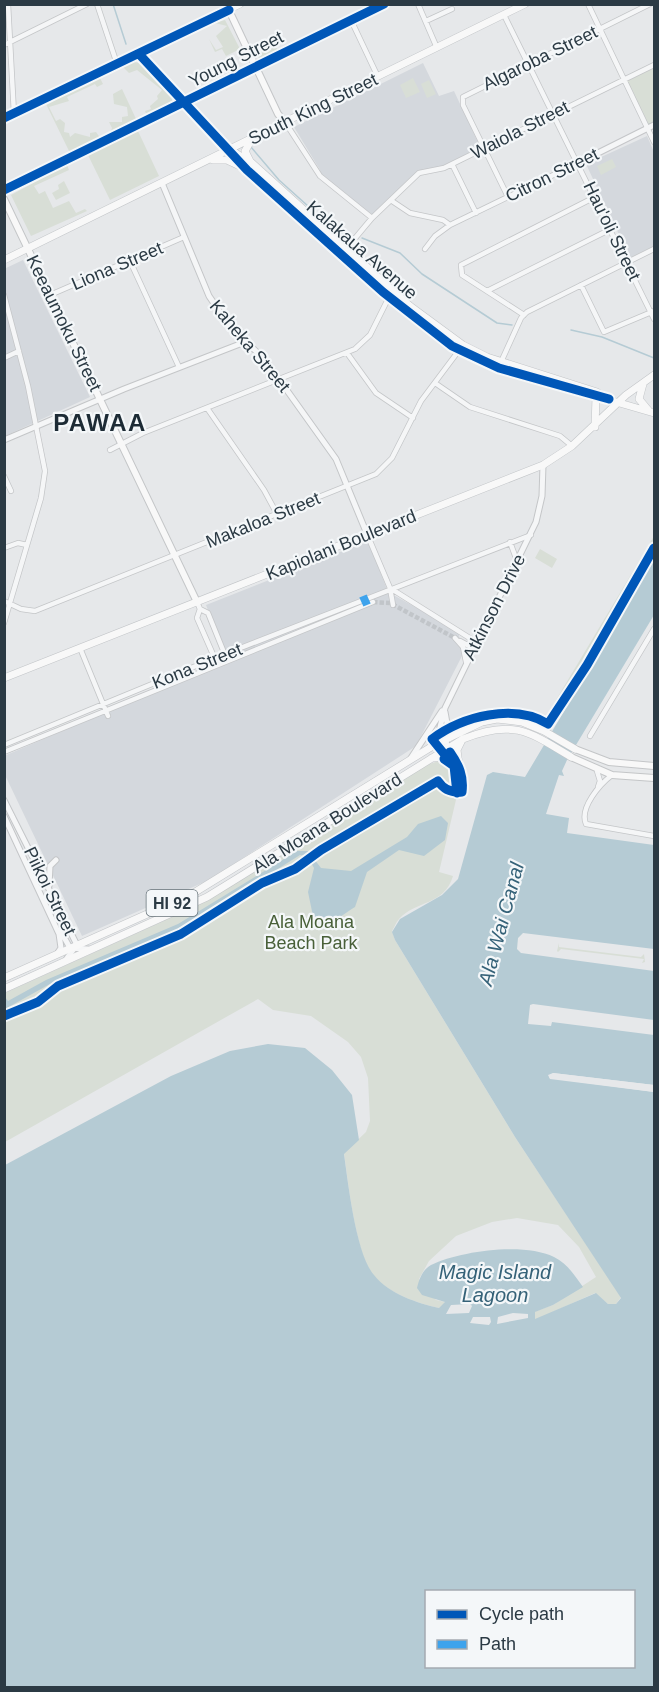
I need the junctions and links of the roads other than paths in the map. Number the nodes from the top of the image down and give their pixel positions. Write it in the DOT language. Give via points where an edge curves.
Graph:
graph roads {
  1 [pos="8,4"];
  2 [pos="87,4"];
  3 [pos="97,4"];
  4 [pos="240,4"];
  5 [pos="384,4"];
  6 [pos="418,4"];
  7 [pos="525,4"];
  8 [pos="588,4"];
  9 [pos="650,4"];
  10 [pos="227,7"];
  11 [pos="452,9"];
  12 [pos="504,15"];
  13 [pos="351,20"];
  14 [pos="426,21"];
  15 [pos="599,29"];
  16 [pos="10,42"];
  17 [pos="4,45"];
  18 [pos="437,48"];
  19 [pos="139,54"];
  20 [pos="529,63"];
  21 [pos="117,64"];
  22 [pos="654,65"];
  23 [pos="255,67"];
  24 [pos="378,77"];
  25 [pos="623,80"];
  26 [pos="185,103"];
  27 [pos="553,112"];
  28 [pos="14,114"];
  29 [pos="4,118"];
  30 [pos="285,123"];
  31 [pos="654,125"];
  32 [pos="648,129"];
  33 [pos="252,139"];
  34 [pos="654,142"];
  35 [pos="484,148"];
  36 [pos="230,149"];
  37 [pos="208,160"];
  38 [pos="252,163"];
  39 [pos="578,163"];
  40 [pos="452,164"];
  41 [pos="247,170"];
  42 [pos="162,183"];
  43 [pos="4,190"];
  44 [pos="595,196"];
  45 [pos="508,197"];
  46 [pos="4,200"];
  47 [pos="392,201"];
  48 [pos="476,213"];
  49 [pos="372,218"];
  50 [pos="450,225"];
  51 [pos="611,229"];
  52 [pos="184,237"];
  53 [pos="28,249"];
  54 [pos="425,249"];
  55 [pos="654,249"];
  56 [pos="344,252"];
  57 [pos="4,260"];
  58 [pos="130,261"];
  59 [pos="627,263"];
  60 [pos="581,285"];
  61 [pos="487,291"];
  62 [pos="391,294"];
  63 [pos="4,295"];
  64 [pos="50,295"];
  65 [pos="653,312"];
  66 [pos="524,315"];
  67 [pos="654,319"];
  68 [pos="11,320"];
  69 [pos="4,322"];
  70 [pos="245,342"];
  71 [pos="461,348"];
  72 [pos="19,351"];
  73 [pos="347,352"];
  74 [pos="4,358"];
  75 [pos="500,365"];
  76 [pos="179,368"];
  77 [pos="654,375"];
  78 [pos="280,379"];
  79 [pos="644,382"];
  80 [pos="435,383"];
  81 [pos="596,397"];
  82 [pos="100,399"];
  83 [pos="609,399"];
  84 [pos="619,402"];
  85 [pos="207,408"];
  86 [pos="652,413"];
  87 [pos="413,418"];
  88 [pos="36,425"];
  89 [pos="595,427"];
  90 [pos="4,440"];
  91 [pos="122,444"];
  92 [pos="572,446"];
  93 [pos="110,450"];
  94 [pos="543,465"];
  95 [pos="4,476"];
  96 [pos="350,486"];
  97 [pos="11,491"];
  98 [pos="277,514"];
  99 [pos="367,534"];
  100 [pos="531,535"];
  101 [pos="510,542"];
  102 [pos="27,545"];
  103 [pos="4,548"];
  104 [pos="175,554"];
  105 [pos="517,561"];
  106 [pos="390,588"];
  107 [pos="383,595"];
  108 [pos="4,601"];
  109 [pos="373,602"];
  110 [pos="11,603"];
  111 [pos="199,605"];
  112 [pos="393,605"];
  113 [pos="4,623"];
  114 [pos="654,629"];
  115 [pos="475,645"];
  116 [pos="80,648"];
  117 [pos="227,657"];
  118 [pos="216,661"];
  119 [pos="466,662"];
  120 [pos="6,676"];
  121 [pos="104,704"];
  122 [pos="445,708"];
  123 [pos="106,710"];
  124 [pos="108,716"];
  125 [pos="469,728"];
  126 [pos="590,736"];
  127 [pos="463,738"];
  128 [pos="446,743"];
  129 [pos="4,745"];
  130 [pos="575,749"];
  131 [pos="4,752"];
  132 [pos="571,757"];
  133 [pos="430,758"];
  134 [pos="410,760"];
  135 [pos="654,766"];
  136 [pos="597,771"];
  137 [pos="612,775"];
  138 [pos="654,778"];
  139 [pos="596,793"];
  140 [pos="5,802"];
  141 [pos="4,816"];
  142 [pos="654,836"];
  143 [pos="56,860"];
  144 [pos="49,888"];
  145 [pos="55,900"];
  146 [pos="46,905"];
  147 [pos="55,924"];
  148 [pos="74,948"];
  149 [pos="94,948"];
  150 [pos="57,954"];
  151 [pos="65,960"];
  152 [pos="4,978"];
  153 [pos="4,989"];
  1 -- 16 [label="street"];
  2 -- 16 [label="street"];
  3 -- 21 [label="street"];
  4 -- 10 [label="main road"];
  5 -- 13 [label="street, Young Street"];
  6 -- 14 [label="street"];
  7 -- 12 [label="main road, South King Street"];
  8 -- 15 [label="street"];
  9 -- 15 [label="street, Algaroba Street"];
  10 -- 19 [label="main road"];
  10 -- 23 [label="main road"];
  11 -- 14 [label="street"];
  12 -- 18 [label="main road, South King Street"];
  12 -- 20 [label="street, Hau'oli Street"];
  13 -- 23 [label="street, Young Street"];
  13 -- 24 [label="street"];
  14 -- 18 [label="street"];
  15 -- 20 [label="street, Algaroba Street"];
  15 -- 25 [label="street"];
  16 -- 17 [label="street"];
  16 -- 28 [label="street"];
  18 -- 24 [label="main road, South King Street"];
  19 -- 21 [label="main road"];
  19 -- 26 [label="main road, Kalakaua Avenue"];
  20 -- 27 [label="street, Hau'oli Street"];
  20 -- 35 [label="street, Algaroba Street" via="463,97 463,105"];
  21 -- 28 [label="main road"];
  22 -- 25 [label="street, Waiola Street"];
  23 -- 26 [label="street, Young Street"];
  23 -- 30 [label="main road"];
  24 -- 30 [label="main road, South King Street"];
  25 -- 27 [label="street, Waiola Street"];
  25 -- 32 [label="street"];
  26 -- 36 [label="main road, Kalakaua Avenue"];
  26 -- 43 [label="street, Young Street"];
  27 -- 35 [label="street, Waiola Street"];
  27 -- 39 [label="street, Hau'oli Street"];
  28 -- 29 [label="main road"];
  30 -- 33 [label="main road, South King Street"];
  30 -- 49 [label="street" via="320,176"];
  31 -- 32 [label="street, Citron Street"];
  32 -- 34 [label="street"];
  32 -- 39 [label="street, Citron Street"];
  33 -- 36 [label="main road, South King Street"];
  33 -- 38 [label="main road" via="245,151"];
  35 -- 40 [label="street, Waiola Street"];
  35 -- 45 [label="street"];
  36 -- 37 [label="main road, South King Street"];
  36 -- 38 [label="main road, Kalakaua Avenue"];
  36 -- 41 [label="main road, Kalakaua Avenue"];
  37 -- 41 [label="main road" via="226,160"];
  37 -- 42 [label="main road, South King Street"];
  38 -- 56 [label="main road, Kalakaua Avenue"];
  39 -- 44 [label="street, Hau'oli Street"];
  39 -- 45 [label="street, Citron Street"];
  40 -- 47 [label="street, Waiola Street" via="421,172"];
  40 -- 48 [label="street"];
  41 -- 56 [label="main road, Kalakaua Avenue"];
  42 -- 52 [label="street, Kaheka Street"];
  42 -- 53 [label="main road, South King Street"];
  44 -- 51 [label="street, Hau'oli Street"];
  44 -- 61 [label="street" via="464,261 462,275"];
  45 -- 48 [label="street, Citron Street"];
  46 -- 53 [label="main road, Keeaumoku Street"];
  47 -- 49 [label="street, Waiola Street"];
  47 -- 50 [label="street" via="410,213"];
  48 -- 50 [label="street, Citron Street"];
  49 -- 56 [label="street, Waiola Street"];
  50 -- 54 [label="street, Citron Street"];
  51 -- 59 [label="street, Hau'oli Street"];
  51 -- 61 [label="street"];
  52 -- 58 [label="street, Liona Street"];
  52 -- 70 [label="street, Kaheka Street" via="209,296"];
  53 -- 57 [label="main road, South King Street"];
  53 -- 64 [label="main road, Keeaumoku Street"];
  55 -- 59 [label="street"];
  56 -- 62 [label="main road, Kalakaua Avenue"];
  58 -- 64 [label="street, Liona Street"];
  58 -- 76 [label="street"];
  59 -- 60 [label="street"];
  59 -- 65 [label="street, Hau'oli Street"];
  60 -- 65 [label="street" via="604,332"];
  60 -- 66 [label="street"];
  61 -- 66 [label="street"];
  62 -- 71 [label="main road, Kalakaua Avenue"];
  62 -- 73 [label="street" via="370,335"];
  63 -- 68 [label="street"];
  64 -- 82 [label="main road, Keeaumoku Street"];
  65 -- 67 [label="street, Hau'oli Street"];
  66 -- 75 [label="street"];
  68 -- 69 [label="street"];
  68 -- 72 [label="street"];
  70 -- 76 [label="street"];
  70 -- 78 [label="street, Kaheka Street"];
  71 -- 75 [label="main road, Kalakaua Avenue"];
  71 -- 80 [label="street, Makaloa Street"];
  72 -- 74 [label="street"];
  72 -- 88 [label="street"];
  73 -- 78 [label="street"];
  73 -- 87 [label="street" via="376,393"];
  75 -- 81 [label="main road, Kalakaua Avenue"];
  75 -- 83 [label="main road, Kalakaua Avenue"];
  76 -- 82 [label="street"];
  77 -- 79 [label="main road, Kapiolani Boulevard"];
  78 -- 85 [label="street"];
  78 -- 96 [label="street, Kaheka Street" via="336,459"];
  79 -- 84 [label="main road, Kapiolani Boulevard"];
  79 -- 86 [label="main road" via="639,399"];
  80 -- 87 [label="street, Makaloa Street"];
  80 -- 92 [label="street" via="462,403 560,436"];
  81 -- 83 [label="main road, Kalakaua Avenue"];
  81 -- 89 [label="main road"];
  82 -- 88 [label="street"];
  82 -- 91 [label="main road, Keeaumoku Street"];
  83 -- 84 [label="main road, Kalakaua Avenue"];
  84 -- 86 [label="main road, Kalakaua Avenue"];
  84 -- 89 [label="main road, Kapiolani Boulevard"];
  85 -- 91 [label="street"];
  85 -- 98 [label="street"];
  87 -- 96 [label="street, Makaloa Street" via="385,468"];
  88 -- 90 [label="street"];
  88 -- 102 [label="street" via="44,457 44,482"];
  89 -- 92 [label="main road, Kapiolani Boulevard"];
  91 -- 93 [label="street"];
  91 -- 104 [label="main road, Keeaumoku Street"];
  92 -- 94 [label="main road, Kapiolani Boulevard"];
  94 -- 99 [label="main road, Kapiolani Boulevard"];
  94 -- 100 [label="street, Atkinson Drive" via="542,496"];
  95 -- 97 [label="street"];
  96 -- 98 [label="street, Makaloa Street"];
  96 -- 99 [label="street, Kaheka Street"];
  98 -- 104 [label="street, Makaloa Street"];
  99 -- 106 [label="street"];
  99 -- 111 [label="main road, Kapiolani Boulevard"];
  100 -- 101 [label="street, Kona Street"];
  100 -- 105 [label="street, Atkinson Drive"];
  101 -- 105 [label="street"];
  101 -- 106 [label="street, Kona Street"];
  102 -- 103 [label="street" via="18,543"];
  102 -- 110 [label="street"];
  104 -- 110 [label="street, Makaloa Street" via="35,611"];
  104 -- 111 [label="main road, Keeaumoku Street"];
  105 -- 115 [label="street, Atkinson Drive"];
  106 -- 107 [label="street, Kona Street"];
  106 -- 112 [label="street"];
  106 -- 115 [label="street"];
  106 -- 117 [label="street, Kona Street"];
  108 -- 110 [label="street, Makaloa Street"];
  109 -- 117 [label="street, Kona Street"];
  110 -- 113 [label="street"];
  111 -- 116 [label="main road, Kapiolani Boulevard"];
  111 -- 117 [label="street, Keeaumoku Street" via="208,613"];
  111 -- 118 [label="street, Keeaumoku Street" via="197,618"];
  114 -- 126 [label="street"];
  115 -- 119 [label="street, Atkinson Drive"];
  115 -- 119 [label="street" via="455,638 463,647"];
  116 -- 120 [label="main road, Kapiolani Boulevard"];
  116 -- 121 [label="street"];
  117 -- 118 [label="street, Kona Street"];
  118 -- 121 [label="street, Kona Street"];
  118 -- 123 [label="street, Kona Street"];
  119 -- 122 [label="street, Atkinson Drive"];
  121 -- 123 [label="street"];
  121 -- 129 [label="street, Kona Street"];
  122 -- 125 [label="street" via="447,723"];
  122 -- 128 [label="street, Atkinson Drive" via="440,726"];
  122 -- 134 [label="street"];
  123 -- 124 [label="street"];
  123 -- 131 [label="street, Kona Street"];
  125 -- 128 [label="main road, Ala Moana Boulevard / HI 92"];
  125 -- 130 [label="main road, Ala Moana Boulevard / HI 92" via="497,719 522,722"];
  127 -- 128 [label="main road, Ala Moana Boulevard / HI 92"];
  127 -- 132 [label="main road, Ala Moana Boulevard / HI 92" via="486,729 520,730"];
  127 -- 133 [label="main road" via="457,750 459,765 447,757"];
  128 -- 133 [label="main road, Ala Moana Boulevard / HI 92"];
  128 -- 134 [label="main road, Ala Moana Boulevard / HI 92"];
  130 -- 135 [label="main road, Ala Moana Boulevard / HI 92" via="609,762"];
  132 -- 136 [label="main road, Ala Moana Boulevard / HI 92"];
  133 -- 149 [label="main road, Ala Moana Boulevard / HI 92" via="207,897"];
  134 -- 148 [label="main road, Ala Moana Boulevard / HI 92" via="213,882"];
  136 -- 137 [label="main road, Ala Moana Boulevard / HI 92"];
  136 -- 139 [label="street" via="600,781"];
  137 -- 138 [label="main road, Ala Moana Boulevard / HI 92"];
  137 -- 139 [label="street"];
  139 -- 142 [label="street" via="584,815 587,825"];
  140 -- 144 [label="street, Piikoi Street"];
  141 -- 146 [label="street, Piikoi Street"];
  143 -- 144 [label="street" via="50,866"];
  144 -- 145 [label="street, Piikoi Street"];
  145 -- 146 [label="street"];
  145 -- 148 [label="street, Piikoi Street"];
  146 -- 147 [label="street, Piikoi Street"];
  147 -- 148 [label="street, Piikoi Street"];
  147 -- 150 [label="street, Piikoi Street" via="61,940"];
  148 -- 149 [label="street, Piikoi Street"];
  148 -- 150 [label="main road, Ala Moana Boulevard / HI 92"];
  148 -- 151 [label="street, Piikoi Street"];
  149 -- 151 [label="main road, Ala Moana Boulevard / HI 92"];
  150 -- 152 [label="main road, Ala Moana Boulevard / HI 92"];
  151 -- 153 [label="main road, Ala Moana Boulevard / HI 92"];
}
